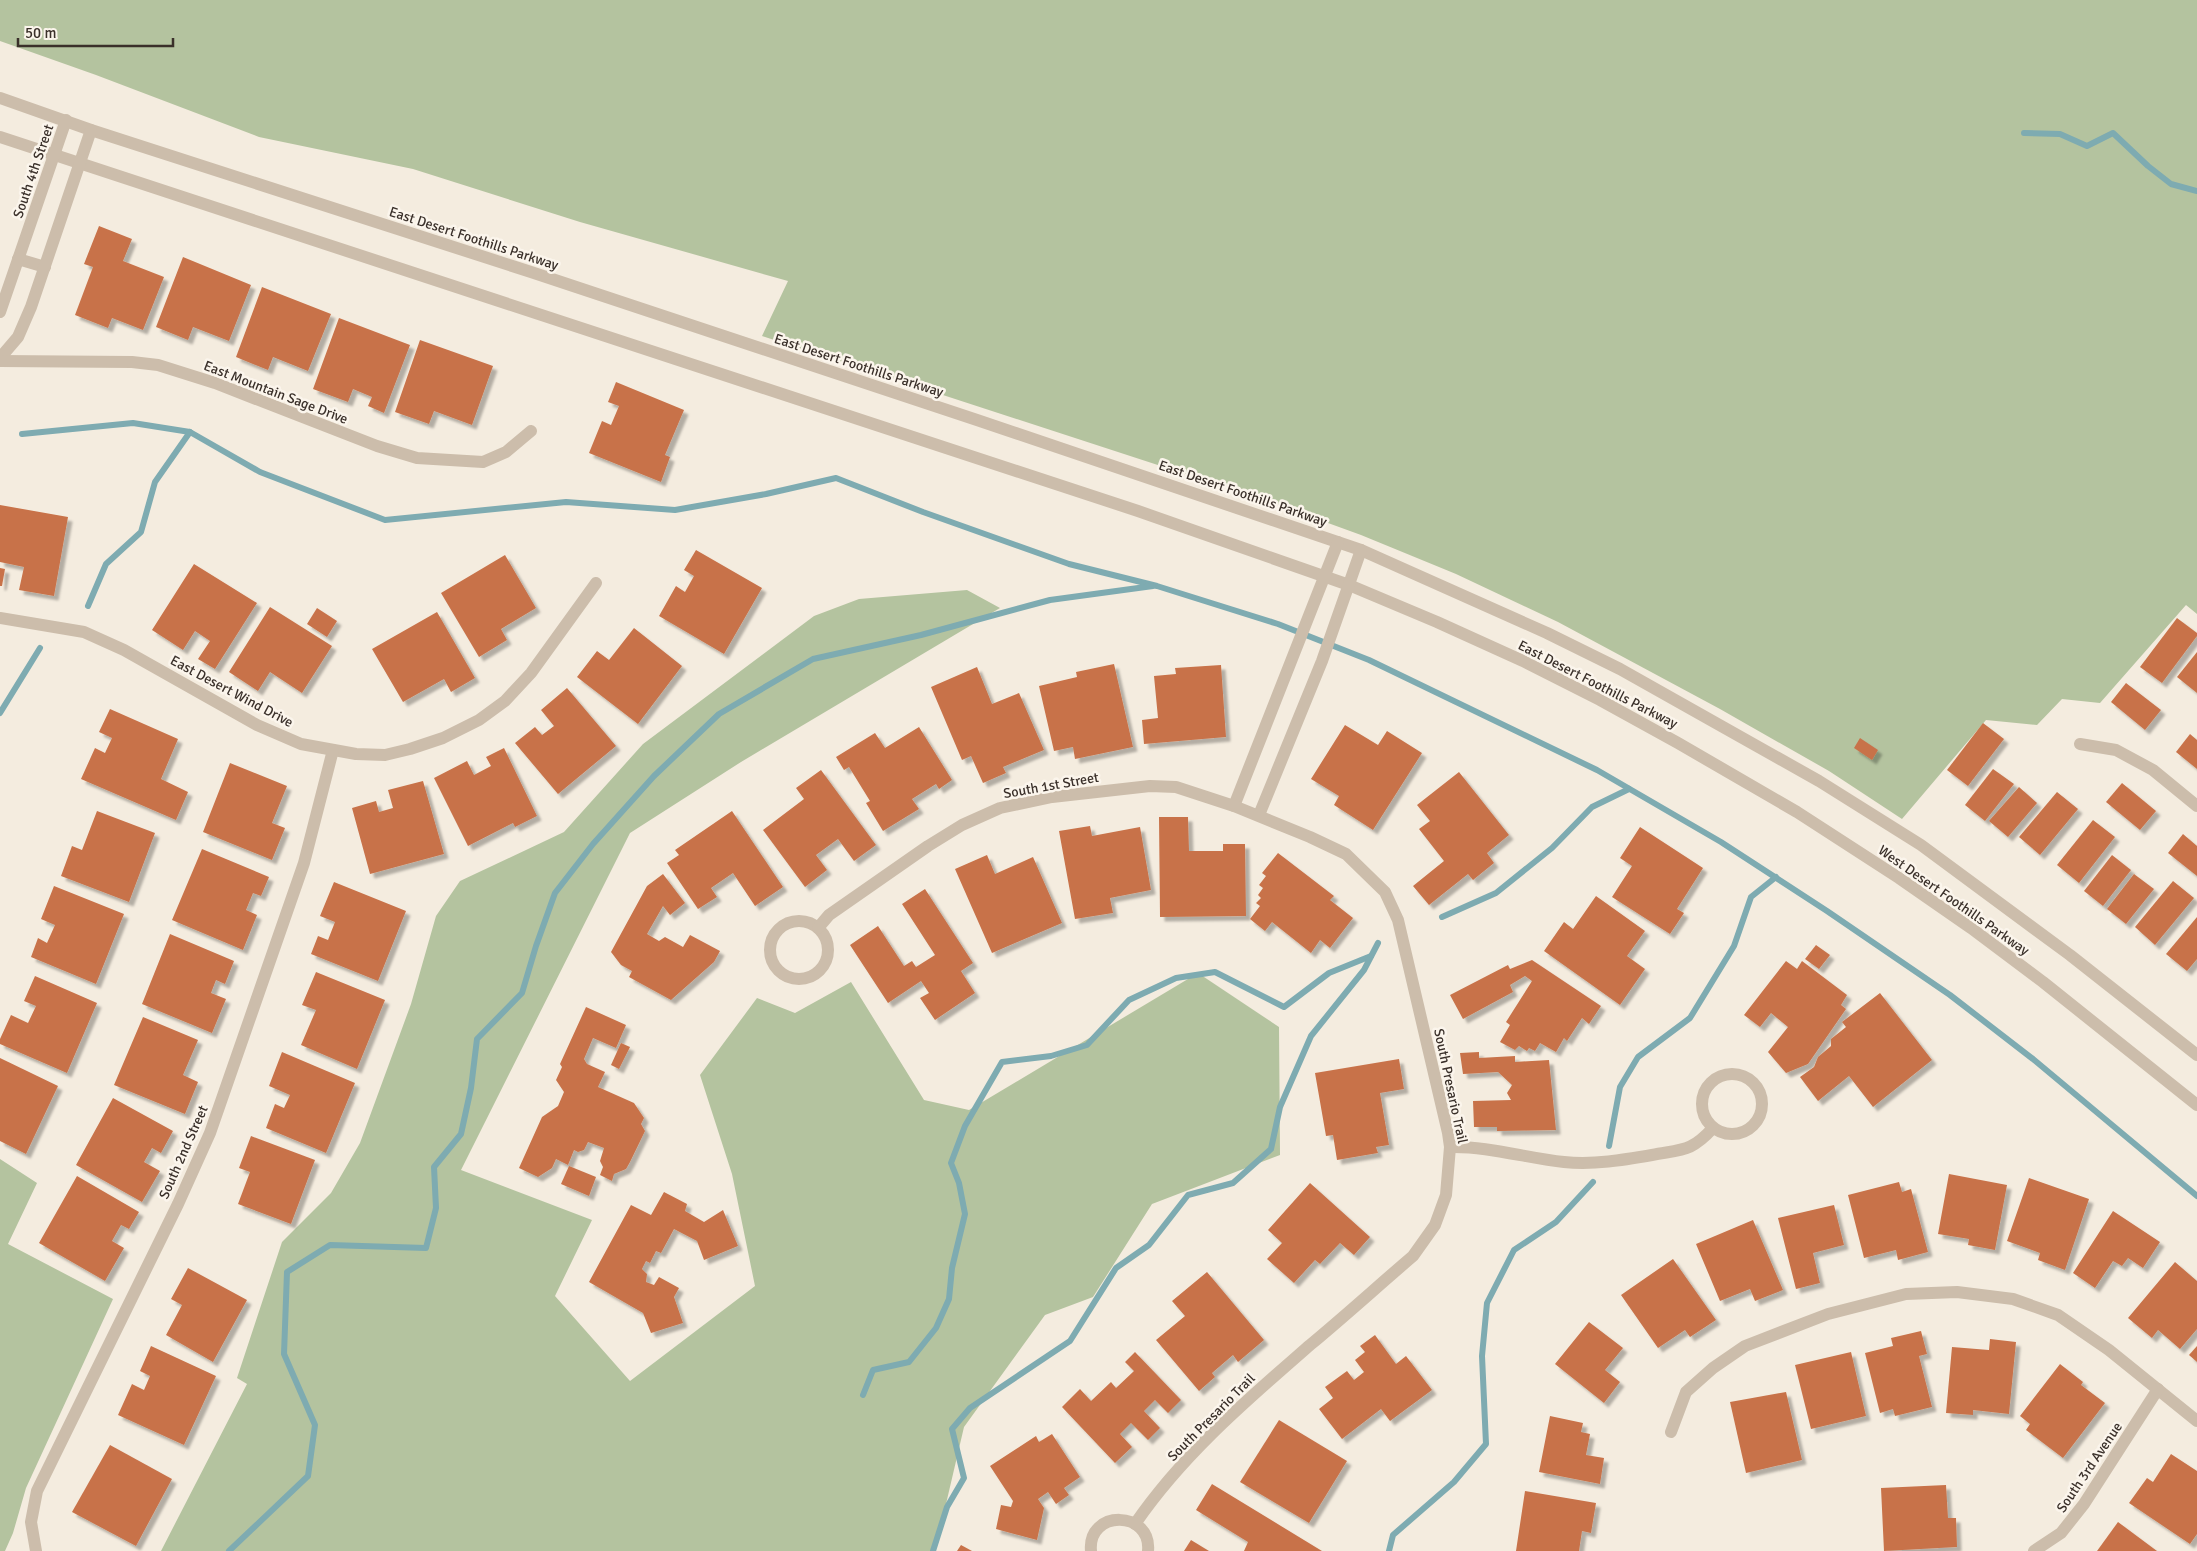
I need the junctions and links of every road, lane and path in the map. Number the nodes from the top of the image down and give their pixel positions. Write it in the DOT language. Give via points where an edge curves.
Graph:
graph roads {
  1 [pos="0,98"];
  2 [pos="66,120"];
  3 [pos="91,130"];
  4 [pos="0,137"];
  5 [pos="55,154"];
  6 [pos="80,163"];
  7 [pos="18,259"];
  8 [pos="45,267"];
  9 [pos="0,312"];
  10 [pos="0,360"];
  11 [pos="531,431"];
  12 [pos="1338,542"];
  13 [pos="1360,550"];
  14 [pos="1324,576"];
  15 [pos="596,583"];
  16 [pos="1349,584"];
  17 [pos="0,618"];
  18 [pos="1690,706"];
  19 [pos="1678,743"];
  20 [pos="2080,744"];
  21 [pos="333,750"];
  22 [pos="1234,806"];
  23 [pos="2197,806"];
  24 [pos="1258,815"];
  25 [pos="818,928"];
  26 [pos="2197,1055"];
  27 [pos="2197,1105"];
  28 [pos="1713,1128"];
  29 [pos="1450,1147"];
  30 [pos="2158,1389"];
  31 [pos="2197,1421"];
  32 [pos="1671,1432"];
  33 [pos="1135,1524"];
  34 [pos="36,1551"];
  35 [pos="1091,1551"];
  36 [pos="1148,1551"];
  37 [pos="2034,1551"];
  1 -- 2 [label="street, East Desert Foothills Parkway"];
  2 -- 3 [label="street, East Desert Foothills Parkway"];
  2 -- 5 [label="street, South 4th Street"];
  3 -- 6 [label="street"];
  3 -- 12 [label="street, East Desert Foothills Parkway" via="549,278"];
  4 -- 5 [label="street, East Desert Foothills Parkway"];
  5 -- 6 [label="street, East Desert Foothills Parkway"];
  5 -- 7 [label="street, South 4th Street"];
  6 -- 8 [label="street"];
  6 -- 14 [label="street, East Desert Foothills Parkway"];
  7 -- 8 [label="street"];
  7 -- 9 [label="street, South 4th Street"];
  8 -- 10 [label="street" via="18,338"];
  10 -- 11 [label="street, East Mountain Sage Drive" via="158,365 417,458 483,462 506,452"];
  12 -- 13 [label="street, East Desert Foothills Parkway"];
  12 -- 14 [label="street"];
  13 -- 16 [label="street"];
  13 -- 18 [label="street, East Desert Foothills Parkway" via="1547,633"];
  14 -- 16 [label="street, East Desert Foothills Parkway"];
  14 -- 22 [label="street"];
  15 -- 21 [label="street, East Desert Wind Drive" via="531,673 505,701 479,720 443,738 386,755"];
  16 -- 19 [label="street, East Desert Foothills Parkway" via="1523,661"];
  16 -- 24 [label="street" via="1322,661"];
  17 -- 21 [label="street, East Desert Wind Drive" via="84,632 124,650 257,725 302,744"];
  18 -- 26 [label="street, West Desert Foothills Parkway" via="1921,845"];
  19 -- 27 [label="street, West Desert Foothills Parkway" via="1797,812 1899,878 2043,982"];
  20 -- 23 [label="street" via="2116,750 2153,770"];
  21 -- 34 [label="street, South 2nd Street" via="304,863 210,1133 37,1491 31,1522"];
  22 -- 24 [label="street, South 1st Street"];
  22 -- 25 [label="street, South 1st Street" via="1176,787 1150,786 1118,788 1000,808 928,846 829,915"];
  24 -- 29 [label="street, South Presario Trail" via="1346,854 1385,892 1398,920"];
  25 -- 25 [label="street" via="799,922 780,928 770,945 770,955 780,972 796,979 814,975 821,969 828,953"];
  28 -- 28 [label="street" via="1726,1134 1736,1134 1754,1125 1762,1102 1751,1080 1732,1074 1722,1075 1706,1087 1701,1106 1703,1116"];
  28 -- 29 [label="street" via="1690,1148 1610,1162 1562,1162 1469,1146"];
  29 -- 33 [label="street, South Presario Trail" via="1446,1195 1435,1225 1413,1256 1242,1404 1182,1466"];
  30 -- 31 [label="street"];
  30 -- 32 [label="street" via="2058,1315 2012,1299 1957,1292 1906,1294 1828,1314 1745,1346 1686,1392"];
  30 -- 37 [label="street, South 3rd Avenue" via="2084,1504 2061,1533"];
  33 -- 35 [label="street" via="1118,1519 1102,1525 1092,1539"];
  33 -- 36 [label="street" via="1147,1538"];
}
